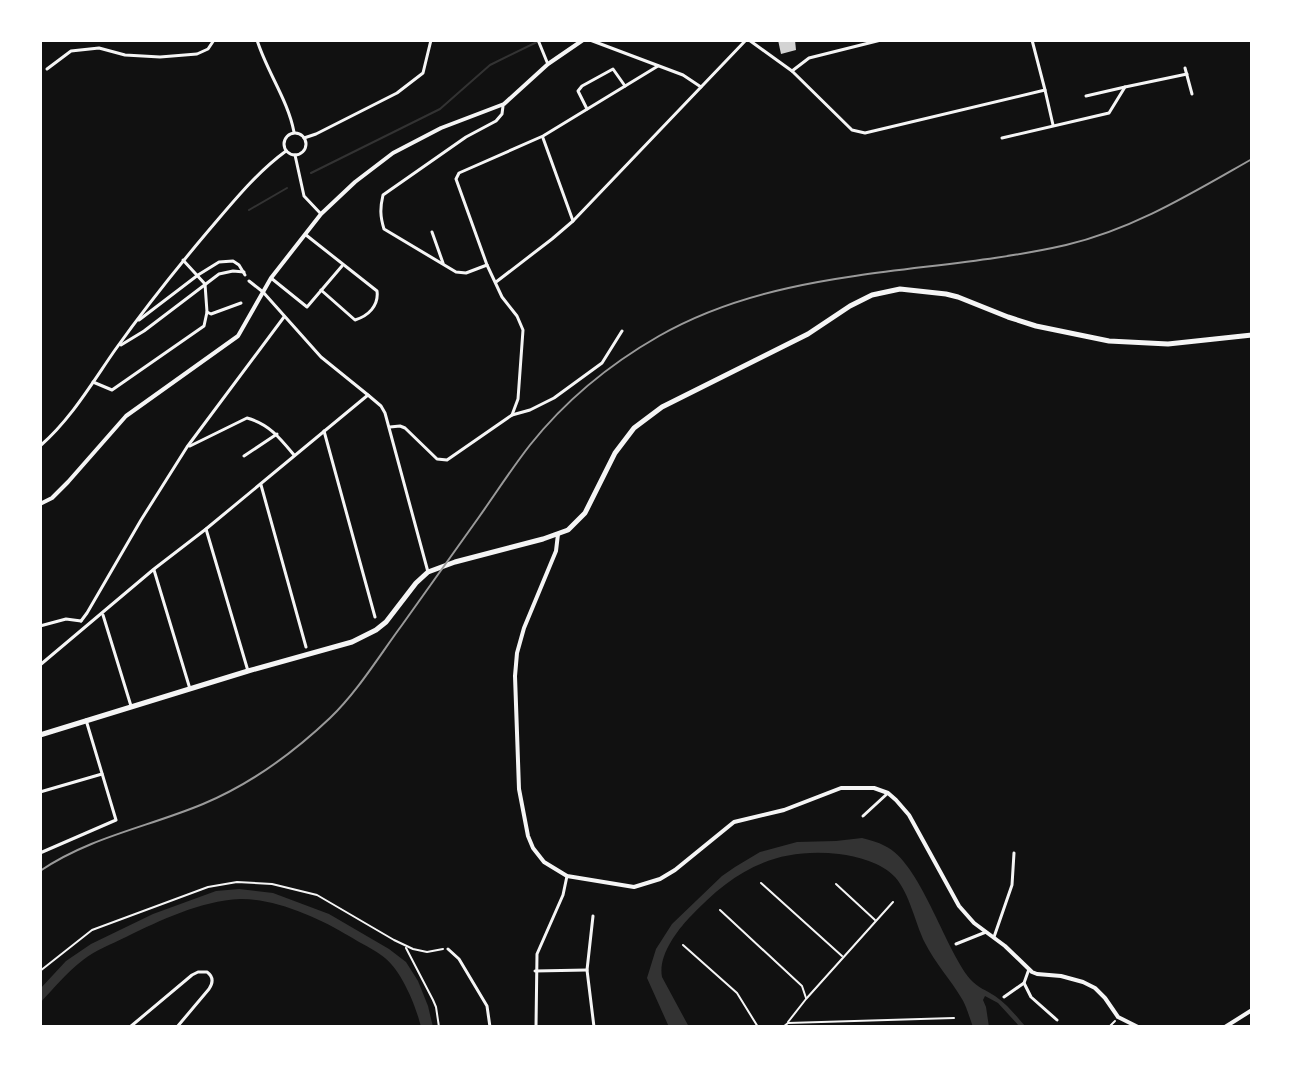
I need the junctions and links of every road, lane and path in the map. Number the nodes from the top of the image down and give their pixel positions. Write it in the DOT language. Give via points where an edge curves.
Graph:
graph roads {
  1 [pos="214,40"];
  2 [pos="257,40"];
  3 [pos="431,40"];
  4 [pos="538,40"];
  5 [pos="583,40"];
  6 [pos="590,40"];
  7 [pos="748,40"];
  8 [pos="879,40"];
  9 [pos="1032,40"];
  10 [pos="548,64"];
  11 [pos="658,66"];
  12 [pos="1185,68"];
  13 [pos="47,69"];
  14 [pos="792,71"];
  15 [pos="1187,74"];
  16 [pos="625,86"];
  17 [pos="702,87"];
  18 [pos="1125,87"];
  19 [pos="1045,90"];
  20 [pos="1192,94"];
  21 [pos="1086,96"];
  22 [pos="504,104"];
  23 [pos="587,110"];
  24 [pos="1053,125"];
  25 [pos="294,132"];
  26 [pos="543,136"];
  27 [pos="304,138"];
  28 [pos="1002,138"];
  29 [pos="286,151"];
  30 [pos="295,155"];
  31 [pos="321,214"];
  32 [pos="573,221"];
  33 [pos="432,232"];
  34 [pos="305,235"];
  35 [pos="183,260"];
  36 [pos="443,264"];
  37 [pos="343,265"];
  38 [pos="487,265"];
  39 [pos="198,275"];
  40 [pos="271,278"];
  41 [pos="249,281"];
  42 [pos="496,282"];
  43 [pos="205,284"];
  44 [pos="321,290"];
  45 [pos="263,292"];
  46 [pos="241,303"];
  47 [pos="207,312"];
  48 [pos="284,317"];
  49 [pos="137,322"];
  50 [pos="622,331"];
  51 [pos="1252,335"];
  52 [pos="118,347"];
  53 [pos="93,382"];
  54 [pos="368,395"];
  55 [pos="512,415"];
  56 [pos="390,427"];
  57 [pos="324,430"];
  58 [pos="277,434"];
  59 [pos="40,446"];
  60 [pos="187,447"];
  61 [pos="294,455"];
  62 [pos="244,456"];
  63 [pos="260,483"];
  64 [pos="40,504"];
  65 [pos="206,529"];
  66 [pos="558,534"];
  67 [pos="154,569"];
  68 [pos="428,572"];
  69 [pos="102,613"];
  70 [pos="375,617"];
  71 [pos="81,621"];
  72 [pos="40,626"];
  73 [pos="86,627"];
  74 [pos="306,647"];
  75 [pos="40,665"];
  76 [pos="248,671"];
  77 [pos="190,689"];
  78 [pos="131,706"];
  79 [pos="86,720"];
  80 [pos="40,735"];
  81 [pos="102,774"];
  82 [pos="40,792"];
  83 [pos="888,793"];
  84 [pos="863,816"];
  85 [pos="40,853"];
  86 [pos="1014,853"];
  87 [pos="567,876"];
  88 [pos="761,883"];
  89 [pos="836,884"];
  90 [pos="893,902"];
  91 [pos="720,910"];
  92 [pos="593,916"];
  93 [pos="876,920"];
  94 [pos="986,932"];
  95 [pos="994,937"];
  96 [pos="956,944"];
  97 [pos="683,945"];
  98 [pos="405,946"];
  99 [pos="448,949"];
  100 [pos="843,957"];
  101 [pos="1029,969"];
  102 [pos="587,970"];
  103 [pos="40,971"];
  104 [pos="535,971"];
  105 [pos="1024,983"];
  106 [pos="1004,997"];
  107 [pos="806,999"];
  108 [pos="1252,1010"];
  109 [pos="1118,1017"];
  110 [pos="954,1018"];
  111 [pos="1057,1020"];
  112 [pos="788,1023"];
  113 [pos="130,1027"];
  114 [pos="177,1027"];
  115 [pos="439,1027"];
  116 [pos="490,1027"];
  117 [pos="536,1027"];
  118 [pos="594,1027"];
  119 [pos="758,1027"];
  120 [pos="783,1027"];
  121 [pos="1109,1027"];
  122 [pos="1138,1027"];
  123 [pos="1225,1027"];
  1 -- 13 [label="street" via="197,54 160,57 99,48 71,51"];
  2 -- 25 [label="street"];
  3 -- 27 [label="street" via="423,73 397,93"];
  4 -- 10 [label="street"];
  5 -- 10 [label="street"];
  6 -- 11 [label="street"];
  7 -- 14 [label="street"];
  7 -- 17 [label="street"];
  8 -- 14 [label="street" via="809,58"];
  9 -- 19 [label="street"];
  10 -- 22 [label="street"];
  11 -- 16 [label="street"];
  11 -- 17 [label="street"];
  12 -- 15 [label="street"];
  14 -- 19 [label="street" via="859,133"];
  15 -- 18 [label="street"];
  15 -- 20 [label="street"];
  16 -- 23 [label="street"];
  16 -- 23 [label="street" via="613,69 582,86 579,96"];
  17 -- 32 [label="street"];
  18 -- 21 [label="street"];
  18 -- 24 [label="street" via="1109,113"];
  19 -- 24 [label="street"];
  22 -- 31 [label="street" via="393,153"];
  22 -- 36 [label="street" via="496,121 383,195 384,229"];
  23 -- 26 [label="street"];
  24 -- 28 [label="street"];
  25 -- 27 [label="street"];
  25 -- 29 [label="street" via="284,140"];
  26 -- 32 [label="street"];
  26 -- 38 [label="street" via="459,173 456,179"];
  27 -- 30 [label="street" via="306,146"];
  29 -- 30 [label="street"];
  29 -- 35 [label="street" via="236,198"];
  30 -- 31 [label="street" via="304,196"];
  31 -- 34 [label="street"];
  32 -- 42 [label="street"];
  33 -- 36 [label="street"];
  34 -- 37 [label="street"];
  34 -- 40 [label="street"];
  35 -- 39 [label="street"];
  35 -- 49 [label="street"];
  36 -- 38 [label="street" via="466,273"];
  37 -- 44 [label="street"];
  37 -- 44 [label="street" via="377,291 375,307 355,320"];
  38 -- 42 [label="street"];
  39 -- 43 [label="street"];
  39 -- 43 [label="street" via="219,262 233,261 244,273 219,274"];
  39 -- 49 [label="street"];
  40 -- 44 [label="street" via="307,307"];
  40 -- 45 [label="street"];
  41 -- 45 [label="street"];
  42 -- 55 [label="street" via="523,330"];
  43 -- 47 [label="street"];
  43 -- 52 [label="street"];
  45 -- 48 [label="street"];
  45 -- 64 [label="street" via="238,336 126,416 68,482"];
  46 -- 47 [label="street"];
  47 -- 53 [label="street" via="204,326 112,390"];
  48 -- 54 [label="street" via="321,357"];
  48 -- 60 [label="street"];
  49 -- 52 [label="street"];
  50 -- 55 [label="street" via="602,363 554,398"];
  51 -- 66 [label="main road" via="1168,344 1109,341 1036,326 958,297 883,292 662,407 634,428 615,453 588,508"];
  52 -- 53 [label="street"];
  53 -- 59 [label="street"];
  54 -- 56 [label="street" via="381,406"];
  54 -- 57 [label="street"];
  55 -- 56 [label="street" via="447,460 437,459 405,428"];
  56 -- 68 [label="street"];
  57 -- 61 [label="street"];
  57 -- 70 [label="street"];
  58 -- 60 [label="street" via="247,418"];
  58 -- 61 [label="street"];
  58 -- 62 [label="street"];
  60 -- 71 [label="street"];
  61 -- 63 [label="street"];
  63 -- 65 [label="street"];
  63 -- 74 [label="street"];
  65 -- 67 [label="street"];
  65 -- 76 [label="street"];
  66 -- 68 [label="main road"];
  66 -- 87 [label="street" via="524,628 515,676 524,821 540,858"];
  67 -- 69 [label="street"];
  67 -- 77 [label="street"];
  68 -- 76 [label="main road" via="386,622 364,637"];
  69 -- 73 [label="street"];
  69 -- 78 [label="street"];
  71 -- 72 [label="street"];
  71 -- 73 [label="street"];
  73 -- 75 [label="street"];
  76 -- 77 [label="main road"];
  77 -- 78 [label="main road"];
  78 -- 79 [label="main road"];
  79 -- 80 [label="main road"];
  79 -- 81 [label="street"];
  81 -- 82 [label="street"];
  81 -- 85 [label="street" via="116,820"];
  83 -- 84 [label="street"];
  83 -- 87 [label="street" via="841,788 734,822 675,870 647,884 623,886"];
  83 -- 94 [label="street" via="909,815 959,906"];
  86 -- 95 [label="street" via="1012,885"];
  87 -- 104 [label="street" via="539,946"];
  88 -- 100 [label="path"];
  89 -- 93 [label="path"];
  90 -- 93 [label="path"];
  91 -- 107 [label="path" via="802,986"];
  92 -- 102 [label="street"];
  93 -- 100 [label="path"];
  94 -- 95 [label="street"];
  94 -- 96 [label="street"];
  95 -- 101 [label="street"];
  97 -- 119 [label="path" via="737,993"];
  98 -- 99 [label="path" via="427,952"];
  98 -- 103 [label="path" via="317,895 237,882 208,887 92,930"];
  98 -- 115 [label="path" via="433,1000"];
  99 -- 116 [label="street" via="487,1006"];
  100 -- 107 [label="path"];
  101 -- 105 [label="street"];
  101 -- 109 [label="street" via="1095,988"];
  102 -- 104 [label="street"];
  102 -- 118 [label="street"];
  104 -- 117 [label="street"];
  105 -- 106 [label="street"];
  105 -- 111 [label="street" via="1031,997"];
  107 -- 112 [label="path"];
  108 -- 123 [label="street"];
  109 -- 121 [label="path"];
  109 -- 122 [label="street"];
  110 -- 112 [label="path"];
  112 -- 120 [label="path"];
  113 -- 114 [label="street" via="192,975 207,972 212,977 209,989"];
}
